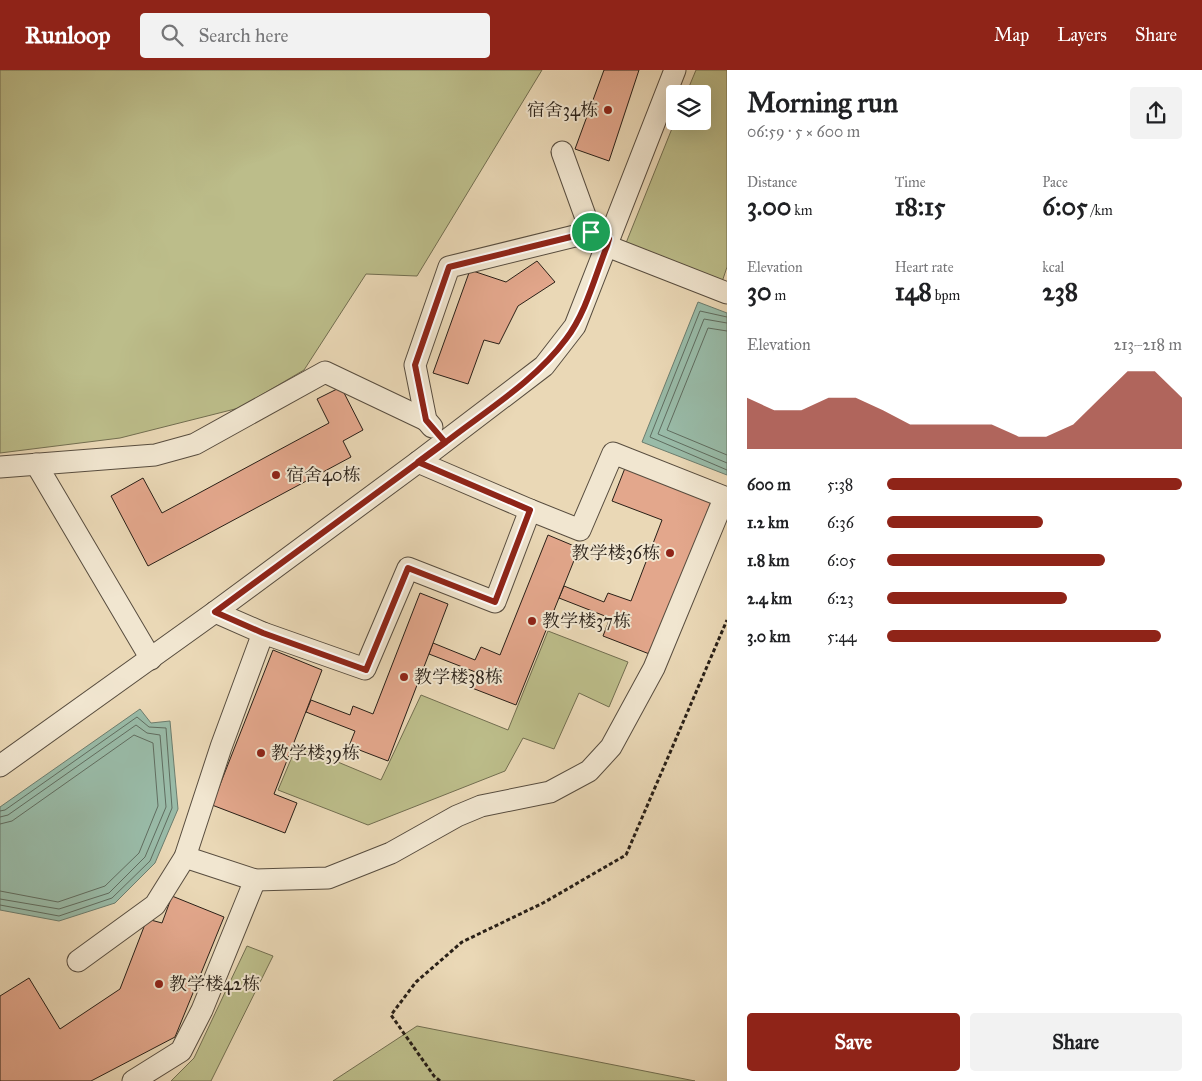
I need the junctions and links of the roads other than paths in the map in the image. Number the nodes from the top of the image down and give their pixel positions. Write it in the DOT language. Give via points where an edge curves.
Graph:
graph roads {
  1 [pos="675,70"];
  2 [pos="562,152"];
  3 [pos="602,239"];
  4 [pos="727,293"];
  5 [pos="426,420"];
  6 [pos="445,442"];
  7 [pos="418,462"];
  8 [pos="36,464"];
  9 [pos="0,467"];
  10 [pos="727,499"];
  11 [pos="530,510"];
  12 [pos="215,612"];
  13 [pos="263,633"];
  14 [pos="150,659"];
  15 [pos="0,766"];
  16 [pos="186,857"];
  17 [pos="255,880"];
  18 [pos="78,961"];
  19 [pos="133,1081"];
  1 -- 3 [label="lane"];
  2 -- 3 [label="lane"];
  3 -- 4 [label="lane"];
  3 -- 5 [label="lane" via="449,267 415,365"];
  3 -- 6 [label="lane" via="576,326 566,340 537,371"];
  5 -- 6 [label="lane"];
  5 -- 8 [label="lane" via="325,372 195,444 155,455"];
  6 -- 7 [label="lane"];
  7 -- 11 [label="lane"];
  7 -- 12 [label="lane"];
  8 -- 9 [label="lane"];
  8 -- 14 [label="lane"];
  10 -- 11 [label="lane" via="613,453 580,530"];
  10 -- 17 [label="lane" via="721,506 654,668 611,747 589,770 550,792 481,806 391,853 328,878"];
  11 -- 13 [label="lane" via="495,602 408,568 366,670"];
  12 -- 13 [label="lane"];
  12 -- 14 [label="lane"];
  13 -- 16 [label="lane"];
  14 -- 15 [label="lane"];
  16 -- 17 [label="lane"];
  16 -- 18 [label="lane" via="154,905"];
  17 -- 19 [label="lane" via="202,1010 181,1051"];
}
